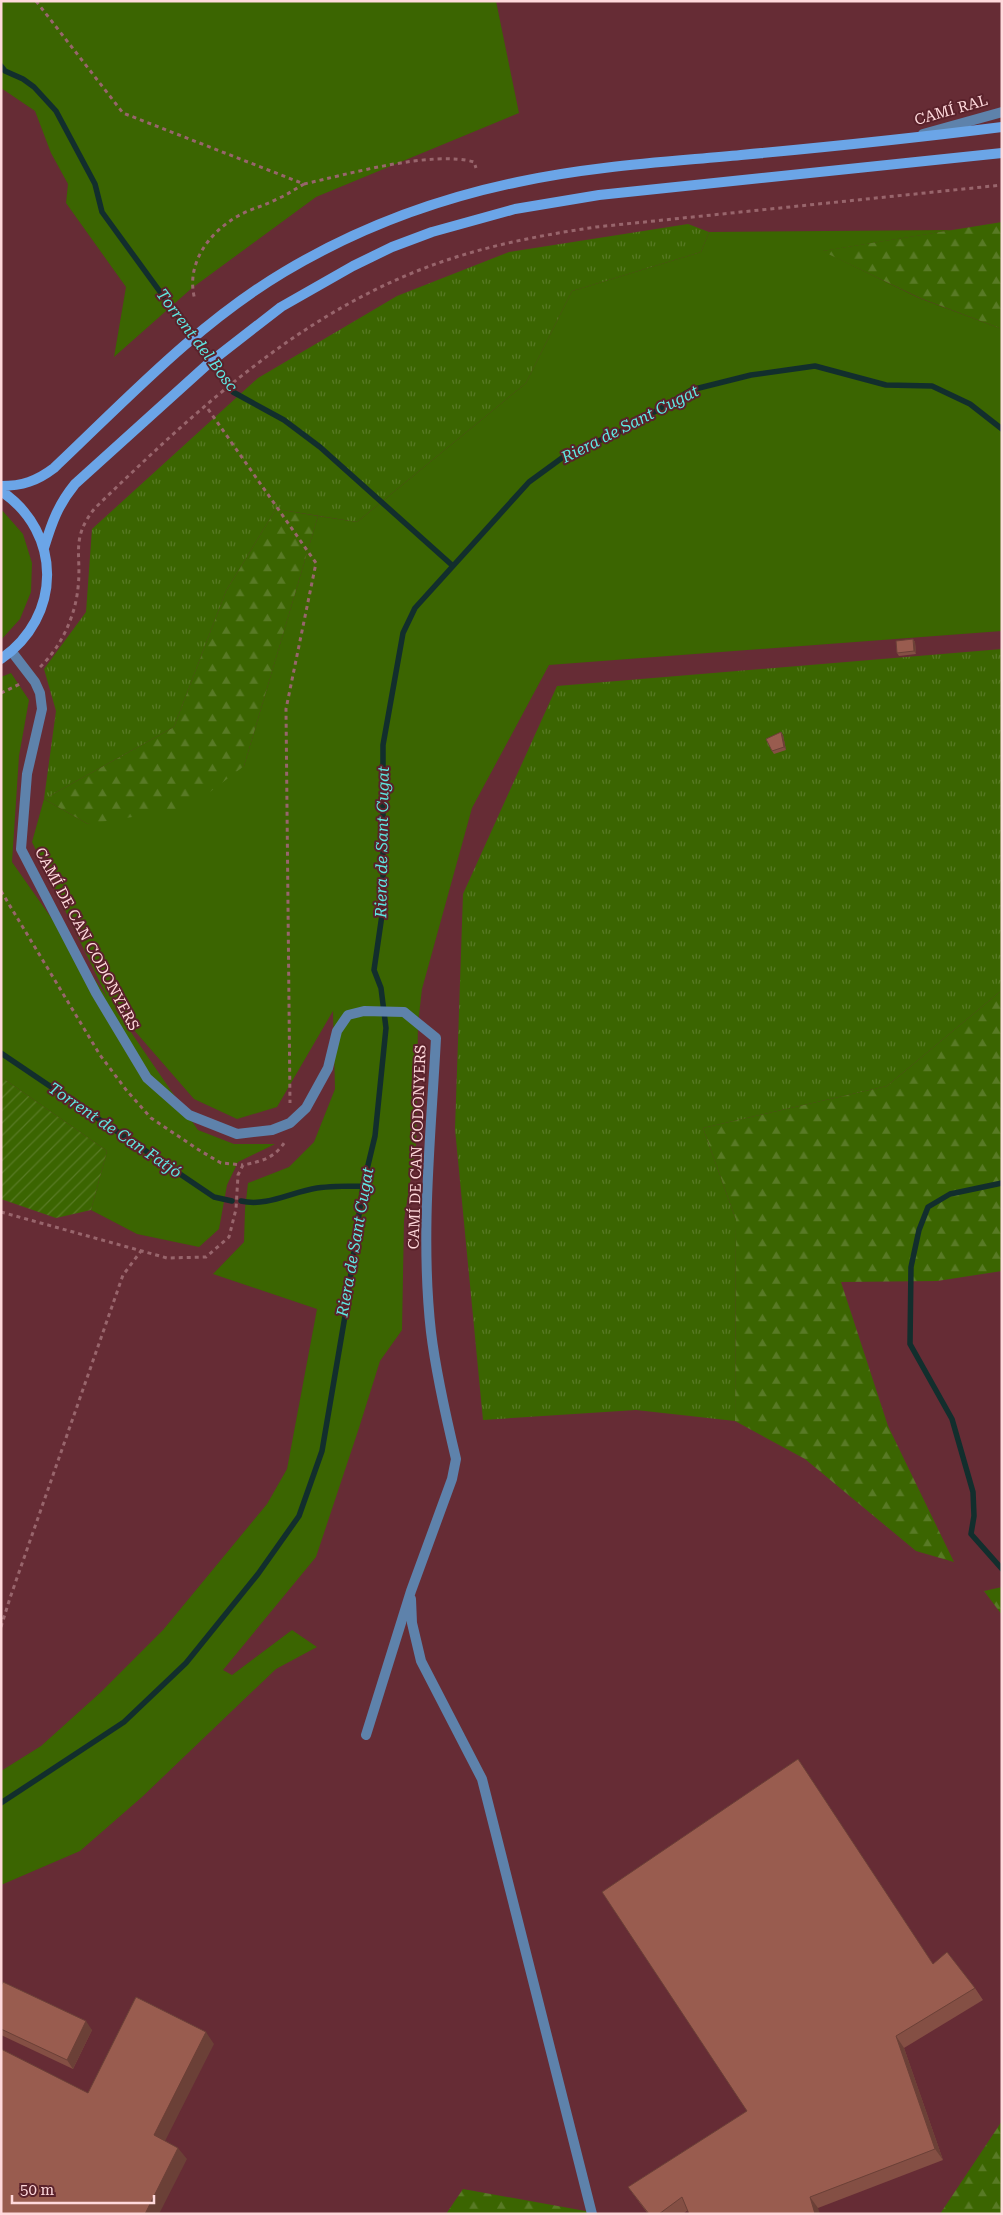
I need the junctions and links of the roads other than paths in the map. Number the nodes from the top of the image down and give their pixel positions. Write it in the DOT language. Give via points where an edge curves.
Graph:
graph roads {
  1 [pos="1002,112"];
  2 [pos="1002,127"];
  3 [pos="908,138"];
  4 [pos="1002,153"];
  5 [pos="1,486"];
  6 [pos="1,491"];
  7 [pos="44,548"];
  8 [pos="12,652"];
  9 [pos="1,659"];
  10 [pos="411,1591"];
  11 [pos="366,1735"];
  12 [pos="592,2214"];
  1 -- 3 [label="street, CAMÍ RAL"];
  2 -- 3 [label="main road"];
  3 -- 5 [label="main road" via="606,168 520,181 399,217 284,272 222,314 153,373 54,468 29,482"];
  4 -- 7 [label="main road" via="599,195 514,209 392,247 315,286 281,308 240,337 172,395 75,484 53,517"];
  6 -- 7 [label="main road" via="27,514"];
  7 -- 8 [label="main road" via="48,580 45,597 37,619"];
  8 -- 9 [label="main road"];
  8 -- 10 [label="street, CAMÍ DE CAN CODONYERS" via="35,682 42,709 27,774 21,849 101,1002 146,1078 189,1115 238,1134 272,1130 290,1123 306,1108 328,1068 337,1031 348,1015 364,1011 404,1012 436,1038 428,1280 431,1332 456,1459 452,1479"];
  10 -- 11 [label="street"];
  10 -- 12 [label="street" via="412,1623 421,1661 482,1779"];
}
